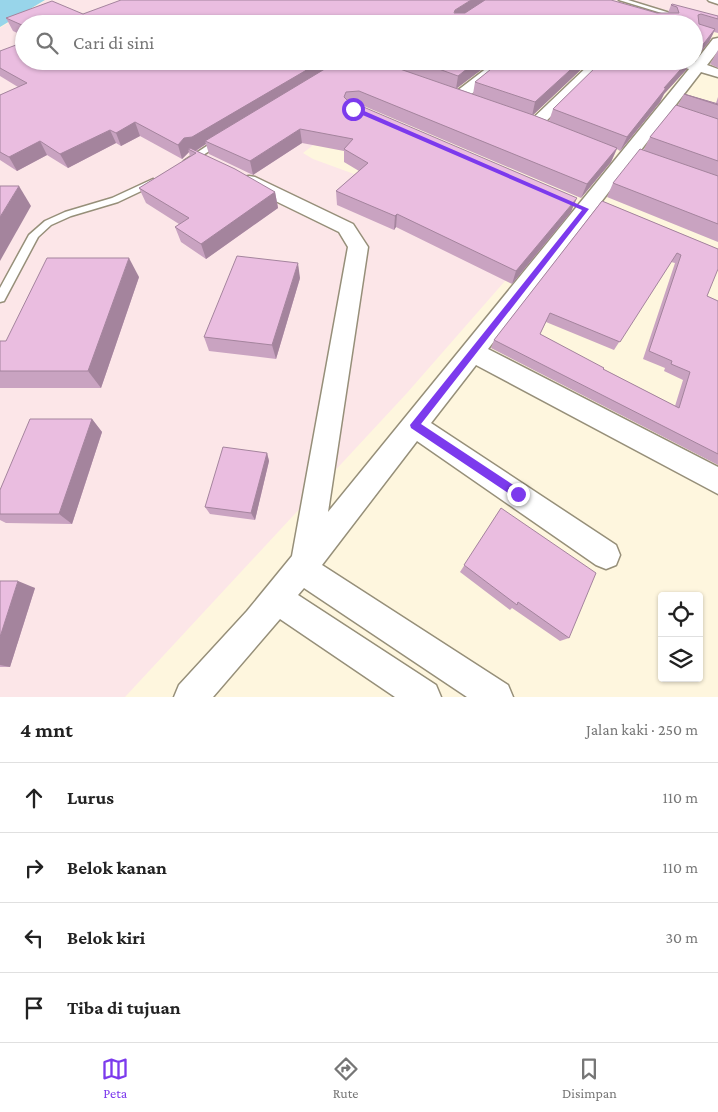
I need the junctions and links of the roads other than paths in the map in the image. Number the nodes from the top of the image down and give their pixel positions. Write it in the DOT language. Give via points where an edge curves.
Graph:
graph roads {
  1 [pos="622,0"];
  2 [pos="711,0"];
  3 [pos="718,2"];
  4 [pos="610,8"];
  5 [pos="634,15"];
  6 [pos="674,15"];
  7 [pos="715,39"];
  8 [pos="703,59"];
  9 [pos="703,69"];
  10 [pos="494,70"];
  11 [pos="592,70"];
  12 [pos="696,70"];
  13 [pos="718,73"];
  14 [pos="442,91"];
  15 [pos="458,98"];
  16 [pos="492,109"];
  17 [pos="665,110"];
  18 [pos="682,116"];
  19 [pos="518,118"];
  20 [pos="535,124"];
  21 [pos="553,131"];
  22 [pos="228,136"];
  23 [pos="607,153"];
  24 [pos="628,157"];
  25 [pos="647,160"];
  26 [pos="205,165"];
  27 [pos="162,177"];
  28 [pos="568,201"];
  29 [pos="589,205"];
  30 [pos="611,208"];
  31 [pos="0,298"];
  32 [pos="472,352"];
  33 [pos="414,425"];
  34 [pos="718,481"];
  35 [pos="606,555"];
  36 [pos="303,565"];
  37 [pos="276,598"];
  38 [pos="191,697"];
  39 [pos="424,697"];
  40 [pos="496,697"];
  1 -- 6 [label="lane"];
  2 -- 3 [label="lane"];
  4 -- 5 [label="street"];
  7 -- 8 [label="street"];
  9 -- 13 [label="street"];
  10 -- 15 [label="street"];
  11 -- 20 [label="street"];
  12 -- 17 [label="street"];
  14 -- 15 [label="street"];
  15 -- 16 [label="street"];
  17 -- 18 [label="street"];
  17 -- 24 [label="street"];
  19 -- 20 [label="street"];
  20 -- 21 [label="street"];
  22 -- 26 [label="lane"];
  23 -- 24 [label="street"];
  24 -- 25 [label="street"];
  24 -- 29 [label="street"];
  26 -- 36 [label="street" via="346,228 358,246"];
  27 -- 31 [label="lane" via="115,200 48,223 34,235"];
  28 -- 29 [label="street"];
  29 -- 30 [label="street"];
  29 -- 32 [label="street"];
  32 -- 33 [label="street"];
  32 -- 34 [label="street"];
  33 -- 35 [label="street"];
  33 -- 36 [label="street"];
  36 -- 37 [label="street"];
  36 -- 40 [label="street"];
  37 -- 38 [label="street"];
  37 -- 39 [label="street"];
}
